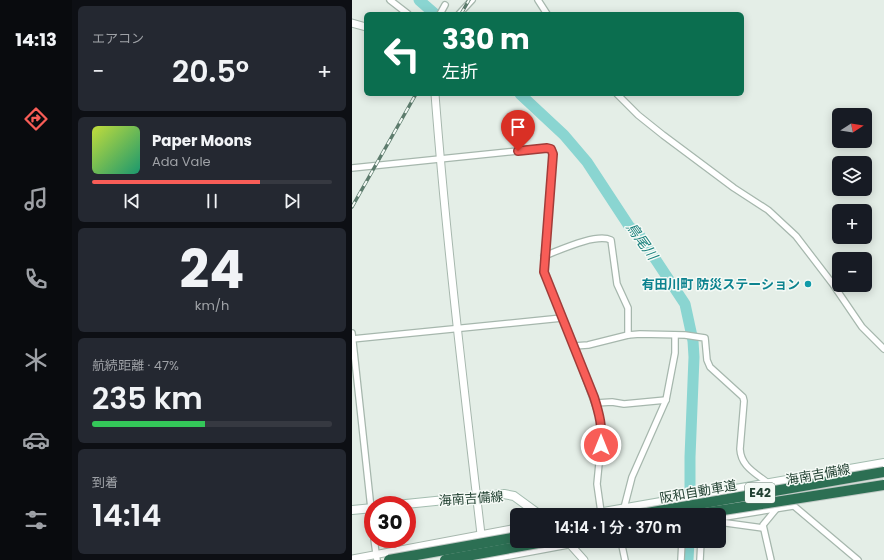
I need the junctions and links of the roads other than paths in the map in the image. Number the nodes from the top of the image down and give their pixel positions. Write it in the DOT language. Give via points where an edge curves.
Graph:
graph roads {
  1 [pos="390,0"];
  2 [pos="472,0"];
  3 [pos="538,0"];
  4 [pos="445,5"];
  5 [pos="405,12"];
  6 [pos="441,12"];
  7 [pos="461,12"];
  8 [pos="546,12"];
  9 [pos="352,23"];
  10 [pos="364,26"];
  11 [pos="435,96"];
  12 [pos="619,96"];
  13 [pos="440,160"];
  14 [pos="352,168"];
  15 [pos="544,256"];
  16 [pos="562,318"];
  17 [pos="458,328"];
  18 [pos="352,333"];
  19 [pos="628,335"];
  20 [pos="675,335"];
  21 [pos="352,339"];
  22 [pos="574,346"];
  23 [pos="884,349"];
  24 [pos="666,400"];
  25 [pos="596,403"];
  26 [pos="884,463"];
  27 [pos="884,472"];
  28 [pos="767,483"];
  29 [pos="884,485"];
  30 [pos="371,496"];
  31 [pos="476,496"];
  32 [pos="416,503"];
  33 [pos="793,506"];
  34 [pos="530,508"];
  35 [pos="600,508"];
  36 [pos="624,508"];
  37 [pos="676,508"];
  38 [pos="778,508"];
  39 [pos="364,509"];
  40 [pos="726,509"];
  41 [pos="352,510"];
  42 [pos="726,517"];
  43 [pos="726,523"];
  44 [pos="764,528"];
  45 [pos="510,529"];
  46 [pos="481,534"];
  47 [pos="510,538"];
  48 [pos="511,548"];
  49 [pos="544,548"];
  50 [pos="573,548"];
  51 [pos="622,548"];
  52 [pos="682,548"];
  53 [pos="701,548"];
  54 [pos="376,557"];
  55 [pos="352,559"];
  56 [pos="389,560"];
  57 [pos="445,560"];
  58 [pos="485,560"];
  59 [pos="584,560"];
  60 [pos="625,560"];
  61 [pos="681,560"];
  62 [pos="700,560"];
  63 [pos="771,560"];
  64 [pos="858,560"];
  1 -- 5 [label="street"];
  2 -- 7 [label="street"];
  3 -- 8 [label="street"];
  4 -- 6 [label="street"];
  9 -- 10 [label="street"];
  11 -- 13 [label="street"];
  12 -- 23 [label="street" via="663,135 768,210 796,236 862,327"];
  13 -- 14 [label="street"];
  13 -- 15 [label="street" via="551,149 553,154"];
  13 -- 17 [label="street"];
  15 -- 16 [label="street" via="544,272"];
  15 -- 19 [label="street" via="592,240 611,240 617,284 628,308"];
  16 -- 17 [label="street"];
  16 -- 22 [label="street"];
  17 -- 21 [label="street"];
  17 -- 31 [label="street"];
  18 -- 21 [label="street"];
  19 -- 20 [label="street"];
  19 -- 22 [label="street"];
  20 -- 24 [label="street" via="675,353"];
  20 -- 28 [label="street" via="703,337 710,367 744,397 740,456 743,463"];
  21 -- 30 [label="street"];
  22 -- 25 [label="street"];
  24 -- 25 [label="street" via="624,404"];
  24 -- 36 [label="street" via="632,477"];
  25 -- 35 [label="street" via="602,433 597,484"];
  26 -- 28 [label="main road, 海南吉備線"];
  27 -- 37 [label="highway, 阪和自動車道 / E42, bridge"];
  28 -- 33 [label="street"];
  28 -- 36 [label="main road, 海南吉備線"];
  29 -- 40 [label="highway, 阪和自動車道 / E42, bridge"];
  31 -- 32 [label="main road, 海南吉備線"];
  31 -- 34 [label="main road, 海南吉備線" via="514,496"];
  31 -- 46 [label="street"];
  33 -- 38 [label="street"];
  33 -- 64 [label="street"];
  38 -- 42 [label="street"];
  38 -- 44 [label="street" via="763,525"];
  39 -- 41 [label="main road"];
  43 -- 44 [label="street"];
  44 -- 63 [label="street"];
  45 -- 46 [label="street"];
  46 -- 54 [label="street"];
  46 -- 58 [label="street"];
  47 -- 56 [label="highway, bridge"];
  48 -- 57 [label="highway, bridge"];
  49 -- 58 [label="street"];
  50 -- 59 [label="street"];
  51 -- 60 [label="street"];
  52 -- 61 [label="street"];
  53 -- 62 [label="street"];
  54 -- 55 [label="street"];
}
